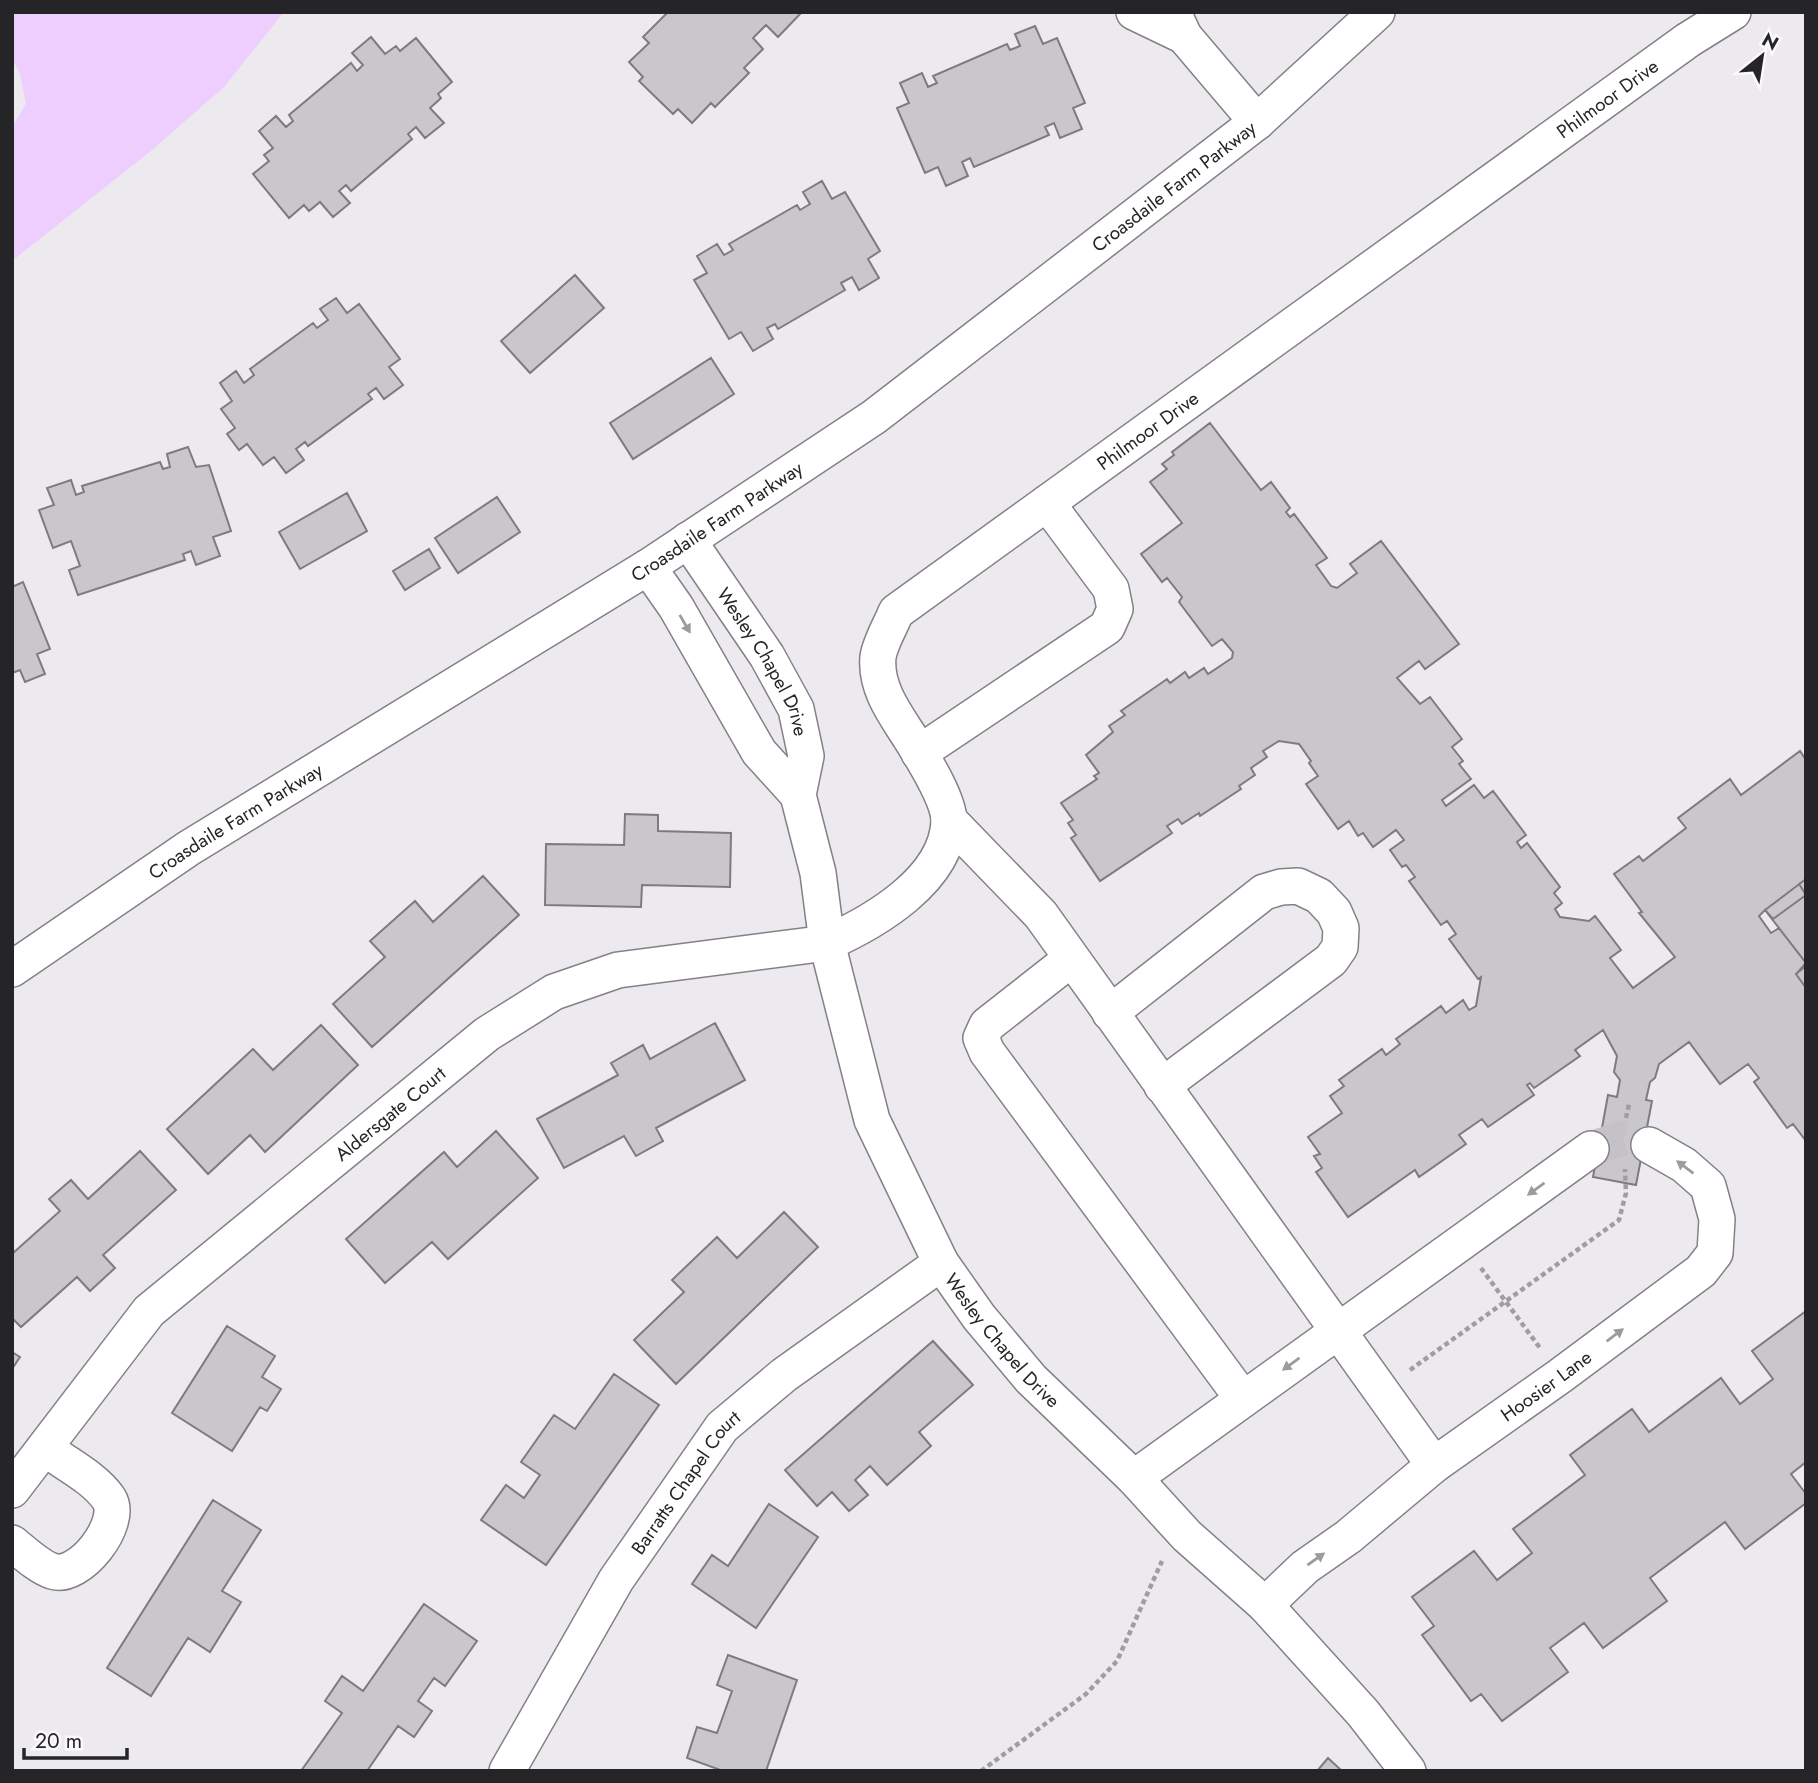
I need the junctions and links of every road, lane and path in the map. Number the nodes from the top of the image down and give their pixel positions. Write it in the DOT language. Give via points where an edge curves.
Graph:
graph roads {
  1 [pos="1134,12"];
  2 [pos="1377,12"];
  3 [pos="1733,12"];
  4 [pos="1179,24"];
  5 [pos="1257,122"];
  6 [pos="1047,503"];
  7 [pos="688,540"];
  8 [pos="648,567"];
  9 [pos="770,663"];
  10 [pos="724,691"];
  11 [pos="919,753"];
  12 [pos="798,794"];
  13 [pos="949,820"];
  14 [pos="827,943"];
  15 [pos="1071,959"];
  16 [pos="12,970"];
  17 [pos="1110,1013"];
  18 [pos="1162,1086"];
  19 [pos="1629,1104"];
  20 [pos="1633,1146"];
  21 [pos="1591,1149"];
  22 [pos="1463,1241"];
  23 [pos="941,1263"];
  24 [pos="1507,1302"];
  25 [pos="1339,1329"];
  26 [pos="1560,1376"];
  27 [pos="1401,1377"];
  28 [pos="1243,1399"];
  29 [pos="46,1449"];
  30 [pos="1434,1465"];
  31 [pos="1134,1478"];
  32 [pos="12,1490"];
  33 [pos="12,1542"];
  34 [pos="1162,1561"];
  35 [pos="1265,1605"];
  36 [pos="507,1771"];
  37 [pos="981,1771"];
  38 [pos="1408,1771"];
  1 -- 4 [label="street"];
  2 -- 5 [label="street, Croasdaile Farm Parkway"];
  3 -- 6 [label="street, Philmoor Drive"];
  4 -- 5 [label="street"];
  5 -- 7 [label="street, Croasdaile Farm Parkway" via="874,417"];
  6 -- 11 [label="street, Philmoor Drive" via="896,612 878,656 884,697"];
  6 -- 11 [label="street" via="1111,589 1115,609 1107,627"];
  7 -- 8 [label="street, Croasdaile Farm Parkway"];
  7 -- 9 [label="street, Wesley Chapel Drive"];
  8 -- 10 [label="street, Wesley Chapel Drive, one-way"];
  8 -- 16 [label="street, Croasdaile Farm Parkway" via="189,848"];
  9 -- 10 [label="street"];
  9 -- 12 [label="street, Wesley Chapel Drive" via="796,709 806,756"];
  10 -- 12 [label="street, Wesley Chapel Drive" via="759,752"];
  11 -- 13 [label="street, Philmoor Drive"];
  12 -- 14 [label="street, Wesley Chapel Drive" via="818,873"];
  13 -- 14 [label="street" via="937,859 908,896 853,932"];
  13 -- 15 [label="street" via="1041,915"];
  14 -- 23 [label="street, Wesley Chapel Drive" via="872,1120"];
  14 -- 29 [label="street, Aldersgate Court" via="618,970 554,992 487,1034 149,1311"];
  15 -- 17 [label="street"];
  15 -- 28 [label="street" via="987,1025 981,1038"];
  17 -- 18 [label="street"];
  17 -- 18 [label="street" via="1265,892 1298,886 1334,912 1341,928 1340,947 1331,960"];
  18 -- 25 [label="street"];
  19 -- 20 [label="path"];
  20 -- 24 [label="path" via="1619,1220"];
  26 -- 20 [label="street, Hoosier Lane, one-way" via="1700,1271 1715,1253 1717,1219 1707,1186 1684,1165"];
  21 -- 22 [label="street, one-way"];
  22 -- 24 [label="path"];
  22 -- 25 [label="street"];
  23 -- 31 [label="street, Wesley Chapel Drive" via="1031,1379"];
  23 -- 36 [label="street, Barratts Chapel Court" via="784,1375 722,1427 616,1580"];
  24 -- 26 [label="path"];
  24 -- 27 [label="path"];
  25 -- 28 [label="street, one-way"];
  25 -- 30 [label="street"];
  26 -- 30 [label="street, Hoosier Lane"];
  28 -- 31 [label="street"];
  29 -- 32 [label="street, Aldersgate Court"];
  29 -- 33 [label="street" via="99,1489 114,1512 111,1525 80,1565 69,1571 52,1572"];
  35 -- 30 [label="street, Hoosier Lane, one-way" via="1305,1567"];
  31 -- 35 [label="street, Wesley Chapel Drive" via="1187,1536"];
  34 -- 37 [label="path" via="1117,1661 1086,1694"];
  35 -- 38 [label="street, Wesley Chapel Drive" via="1363,1713"];
}
